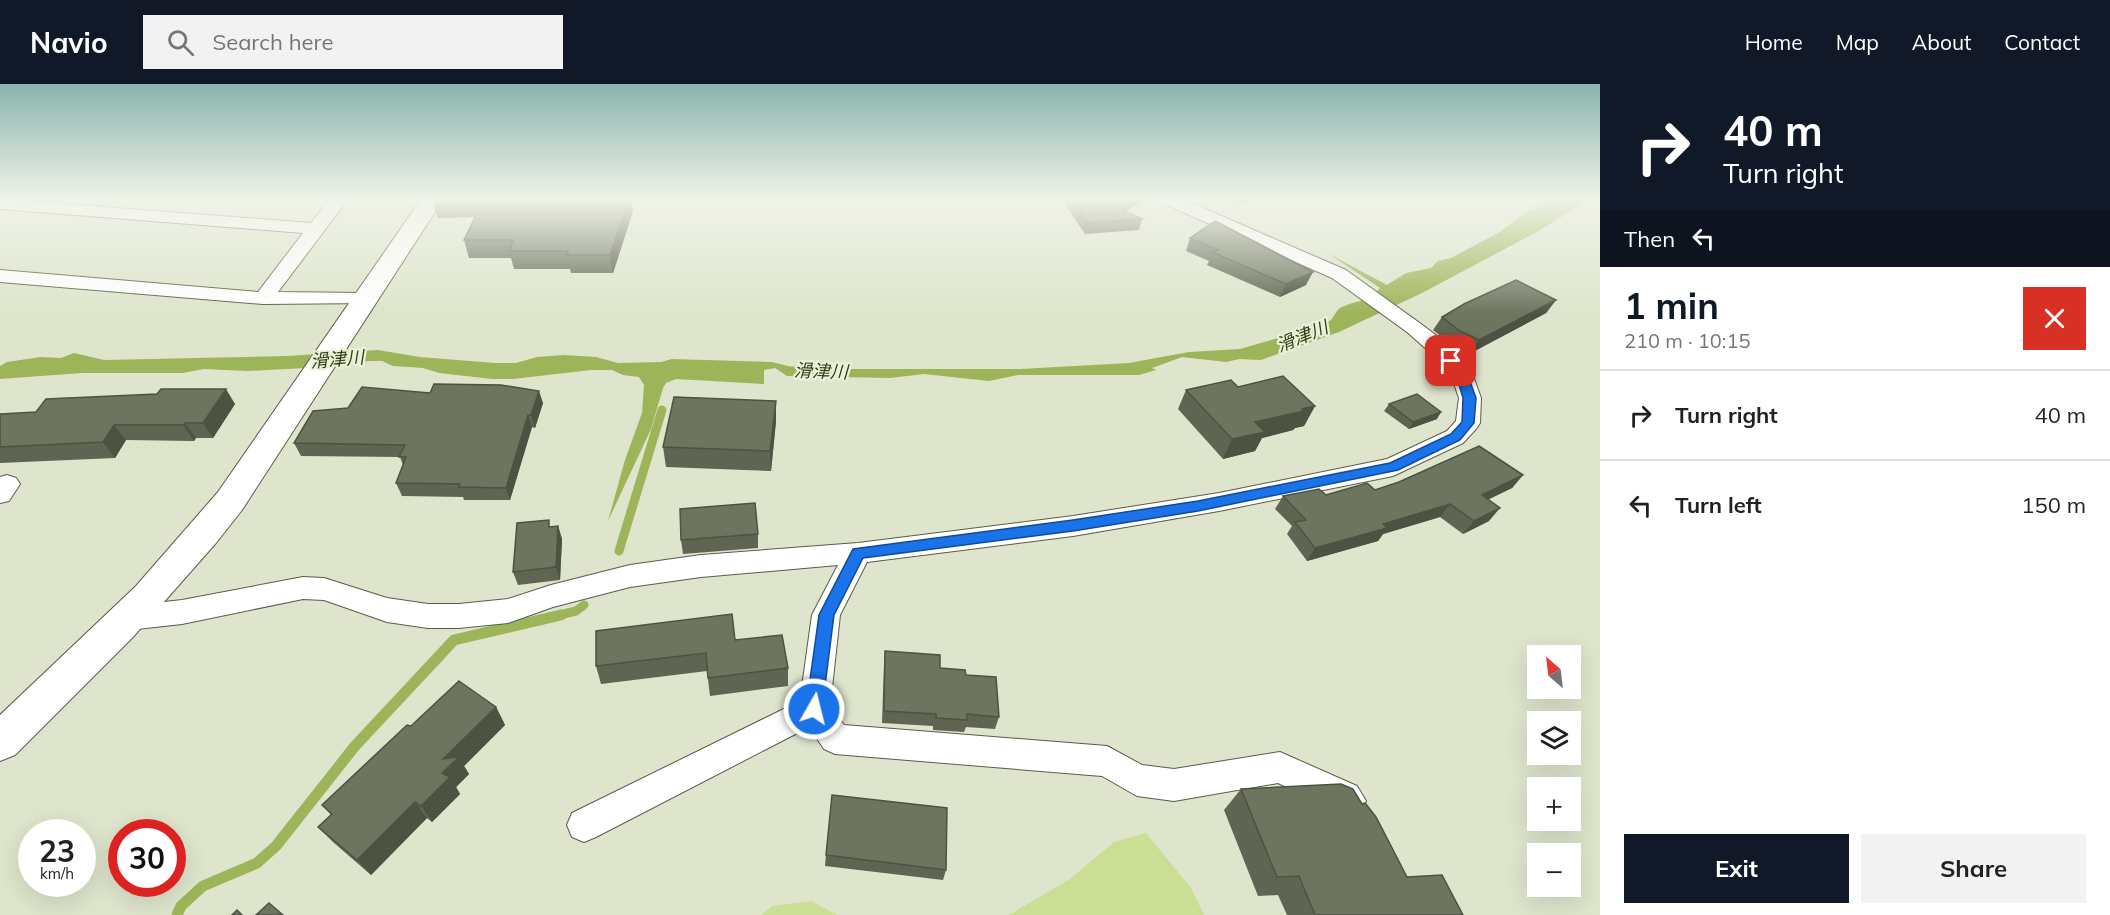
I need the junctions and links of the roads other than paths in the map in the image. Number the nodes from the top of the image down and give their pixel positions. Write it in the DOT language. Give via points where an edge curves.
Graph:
graph roads {
  1 [pos="312,237"];
  2 [pos="407,237"];
  3 [pos="1256,237"];
  4 [pos="0,276"];
  5 [pos="263,298"];
  6 [pos="364,299"];
  7 [pos="858,553"];
  8 [pos="128,618"];
  9 [pos="814,709"];
  10 [pos="0,742"];
  11 [pos="1365,820"];
  12 [pos="584,825"];
  1 -- 5 [label="street"];
  2 -- 6 [label="street"];
  3 -- 7 [label="street" via="1345,278 1441,350 1461,373 1470,398 1468,423 1455,437 1393,467 1220,502 1073,526"];
  4 -- 5 [label="street"];
  5 -- 6 [label="street"];
  6 -- 8 [label="street" via="230,501 198,544"];
  7 -- 8 [label="street" via="630,576 507,611 459,616 387,610 324,589 303,588 182,612"];
  7 -- 9 [label="street" via="826,615"];
  8 -- 10 [label="street"];
  9 -- 11 [label="street" via="835,739 1107,761 1137,780 1174,785 1280,767 1345,797"];
  9 -- 12 [label="street"];
}
